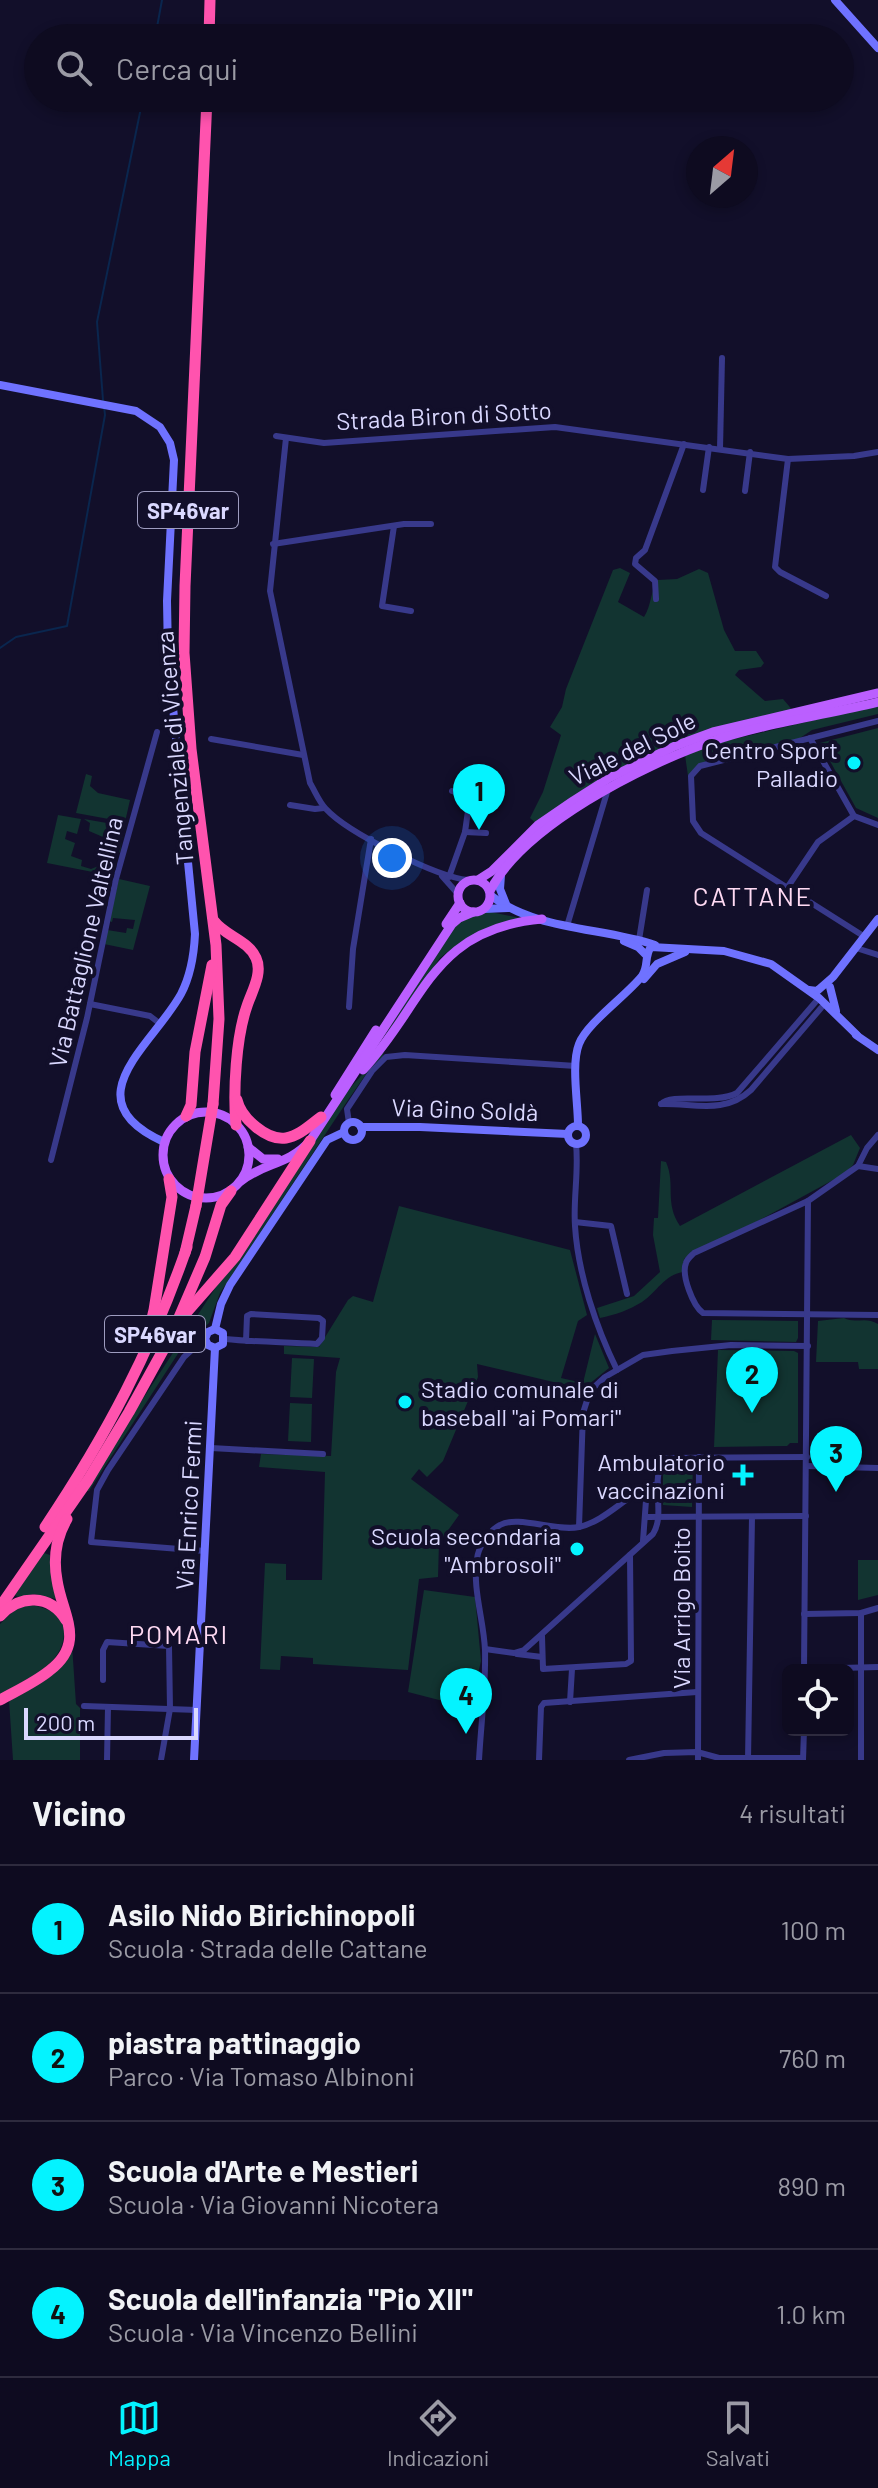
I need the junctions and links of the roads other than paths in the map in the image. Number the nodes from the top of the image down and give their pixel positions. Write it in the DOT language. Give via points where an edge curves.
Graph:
graph roads {
  1 [pos="210,0"];
  2 [pos="840,2"];
  3 [pos="209,24"];
  4 [pos="878,48"];
  5 [pos="206,112"];
  6 [pos="722,358"];
  7 [pos="0,385"];
  8 [pos="276,436"];
  9 [pos="286,438"];
  10 [pos="684,444"];
  11 [pos="709,447"];
  12 [pos="720,449"];
  13 [pos="750,452"];
  14 [pos="878,452"];
  15 [pos="788,459"];
  16 [pos="703,490"];
  17 [pos="745,491"];
  18 [pos="431,524"];
  19 [pos="394,526"];
  20 [pos="273,544"];
  21 [pos="826,596"];
  22 [pos="656,599"];
  23 [pos="411,611"];
  24 [pos="878,693"];
  25 [pos="878,702"];
  26 [pos="878,721"];
  27 [pos="157,732"];
  28 [pos="810,738"];
  29 [pos="211,739"];
  30 [pos="303,755"];
  31 [pos="608,789"];
  32 [pos="452,791"];
  33 [pos="290,805"];
  34 [pos="324,808"];
  35 [pos="854,816"];
  36 [pos="878,825"];
  37 [pos="465,832"];
  38 [pos="486,833"];
  39 [pos="371,839"];
  40 [pos="502,872"];
  41 [pos="440,874"];
  42 [pos="449,877"];
  43 [pos="473,880"];
  44 [pos="787,888"];
  45 [pos="647,890"];
  46 [pos="490,893"];
  47 [pos="459,899"];
  48 [pos="509,908"];
  49 [pos="484,909"];
  50 [pos="473,912"];
  51 [pos="542,919"];
  52 [pos="878,919"];
  53 [pos="214,921"];
  54 [pos="567,926"];
  55 [pos="595,932"];
  56 [pos="865,937"];
  57 [pos="639,940"];
  58 [pos="216,945"];
  59 [pos="658,946"];
  60 [pos="856,948"];
  61 [pos="689,951"];
  62 [pos="878,955"];
  63 [pos="647,957"];
  64 [pos="660,962"];
  65 [pos="789,977"];
  66 [pos="833,977"];
  67 [pos="633,987"];
  68 [pos="830,987"];
  69 [pos="808,990"];
  70 [pos="818,1003"];
  71 [pos="90,1004"];
  72 [pos="349,1007"];
  73 [pos="838,1016"];
  74 [pos="159,1023"];
  75 [pos="857,1035"];
  76 [pos="878,1050"];
  77 [pos="576,1066"];
  78 [pos="347,1087"];
  79 [pos="236,1093"];
  80 [pos="186,1116"];
  81 [pos="321,1117"];
  82 [pos="349,1123"];
  83 [pos="236,1125"];
  84 [pos="578,1125"];
  85 [pos="361,1127"];
  86 [pos="344,1132"];
  87 [pos="568,1134"];
  88 [pos="878,1135"];
  89 [pos="310,1141"];
  90 [pos="164,1142"];
  91 [pos="576,1144"];
  92 [pos="248,1147"];
  93 [pos="51,1160"];
  94 [pos="858,1166"];
  95 [pos="878,1169"];
  96 [pos="169,1179"];
  97 [pos="241,1181"];
  98 [pos="231,1191"];
  99 [pos="808,1201"];
  100 [pos="575,1222"];
  101 [pos="187,1247"];
  102 [pos="627,1294"];
  103 [pos="807,1315"];
  104 [pos="878,1318"];
  105 [pos="215,1329"];
  106 [pos="171,1336"];
  107 [pos="225,1339"];
  108 [pos="246,1341"];
  109 [pos="210,1343"];
  110 [pos="808,1346"];
  111 [pos="617,1370"];
  112 [pos="129,1412"];
  113 [pos="113,1417"];
  114 [pos="211,1448"];
  115 [pos="323,1454"];
  116 [pos="699,1457"];
  117 [pos="807,1457"];
  118 [pos="806,1466"];
  119 [pos="878,1468"];
  120 [pos="88,1480"];
  121 [pos="658,1484"];
  122 [pos="647,1487"];
  123 [pos="806,1516"];
  124 [pos="646,1517"];
  125 [pos="659,1517"];
  126 [pos="698,1517"];
  127 [pos="752,1517"];
  128 [pos="579,1527"];
  129 [pos="643,1541"];
  130 [pos="205,1551"];
  131 [pos="630,1555"];
  132 [pos="0,1594"];
  133 [pos="0,1607"];
  134 [pos="878,1608"];
  135 [pos="861,1613"];
  136 [pos="804,1614"];
  137 [pos="0,1616"];
  138 [pos="71,1630"];
  139 [pos="542,1636"];
  140 [pos="485,1649"];
  141 [pos="514,1653"];
  142 [pos="542,1657"];
  143 [pos="804,1664"];
  144 [pos="878,1667"];
  145 [pos="854,1668"];
  146 [pos="860,1668"];
  147 [pos="572,1669"];
  148 [pos="103,1680"];
  149 [pos="697,1692"];
  150 [pos="0,1700"];
  151 [pos="570,1702"];
  152 [pos="84,1706"];
  153 [pos="108,1707"];
  154 [pos="170,1709"];
  155 [pos="197,1710"];
  156 [pos="804,1736"];
  157 [pos="698,1756"];
  158 [pos="748,1759"];
  159 [pos="803,1759"];
  160 [pos="107,1760"];
  161 [pos="161,1760"];
  162 [pos="194,1760"];
  163 [pos="479,1760"];
  164 [pos="539,1760"];
  165 [pos="629,1760"];
  166 [pos="861,1760"];
  1 -- 3 [label="highway"];
  2 -- 4 [label="street"];
  5 -- 53 [label="highway, Tangenziale di Vicenza / SP46var" via="184,653"];
  6 -- 12 [label="street"];
  7 -- 74 [label="street" via="136,411 160,427 170,443 174,460 168,656 195,934 189,977"];
  8 -- 9 [label="street, Strada Biron di Sotto"];
  9 -- 10 [label="street, Strada Biron di Sotto" via="324,443 555,427"];
  9 -- 20 [label="street"];
  10 -- 11 [label="street, Strada Biron di Sotto"];
  10 -- 22 [label="street" via="645,550 636,558 635,564 655,581"];
  11 -- 12 [label="street, Strada Biron di Sotto"];
  11 -- 16 [label="street"];
  12 -- 13 [label="street, Strada Biron di Sotto"];
  13 -- 15 [label="street, Strada Biron di Sotto"];
  13 -- 17 [label="street"];
  14 -- 15 [label="street, Strada Biron di Sotto"];
  15 -- 21 [label="street" via="775,567"];
  18 -- 19 [label="street"];
  19 -- 20 [label="street"];
  19 -- 23 [label="street" via="382,606"];
  20 -- 30 [label="street" via="270,591"];
  24 -- 43 [label="main road, Viale del Sole" via="675,746 573,801 538,825 492,871"];
  25 -- 31 [label="main road, Viale del Sole" via="714,741"];
  26 -- 28 [label="street"];
  27 -- 71 [label="street, Via Battaglione Valtellina" via="116,879"];
  28 -- 35 [label="street"];
  28 -- 44 [label="street" via="700,766 691,776 693,821 701,833"];
  29 -- 30 [label="street"];
  30 -- 34 [label="street"];
  31 -- 40 [label="main road, Viale del Sole" via="544,831"];
  31 -- 54 [label="street"];
  32 -- 37 [label="street" via="470,797"];
  33 -- 34 [label="street"];
  34 -- 39 [label="street"];
  35 -- 36 [label="street"];
  35 -- 44 [label="street" via="818,842"];
  37 -- 38 [label="street"];
  37 -- 42 [label="street"];
  39 -- 41 [label="street"];
  39 -- 72 [label="street"];
  40 -- 46 [label="main road, Viale del Sole"];
  40 -- 48 [label="street" via="500,889"];
  41 -- 42 [label="street"];
  41 -- 47 [label="street"];
  42 -- 43 [label="street"];
  43 -- 46 [label="main road"];
  43 -- 47 [label="main road, Viale del Sole" via="460,887"];
  44 -- 56 [label="street"];
  45 -- 57 [label="street"];
  46 -- 48 [label="street"];
  46 -- 49 [label="main road"];
  47 -- 50 [label="main road"];
  47 -- 81 [label="main road, Viale del Sole"];
  48 -- 49 [label="street"];
  48 -- 51 [label="street"];
  49 -- 50 [label="main road"];
  50 -- 78 [label="main road" via="452,924"];
  51 -- 54 [label="street"];
  51 -- 78 [label="main road" via="496,929 445,959 377,1055"];
  52 -- 56 [label="street"];
  53 -- 58 [label="highway, Tangenziale di Vicenza / SP46var"];
  53 -- 79 [label="highway" via="257,960 241,1030"];
  54 -- 55 [label="street"];
  55 -- 57 [label="street"];
  55 -- 63 [label="street" via="634,944"];
  56 -- 60 [label="street"];
  57 -- 59 [label="street"];
  58 -- 80 [label="highway"];
  58 -- 101 [label="highway, Tangenziale di Vicenza / SP46var, bridge" via="219,1019 213,1104"];
  59 -- 61 [label="street"];
  59 -- 63 [label="street" via="647,950"];
  59 -- 64 [label="street" via="664,950"];
  60 -- 62 [label="street"];
  60 -- 66 [label="street"];
  61 -- 64 [label="street"];
  61 -- 65 [label="street" via="752,957"];
  63 -- 64 [label="street"];
  63 -- 67 [label="street" via="645,971"];
  64 -- 67 [label="street"];
  65 -- 69 [label="street"];
  65 -- 70 [label="street"];
  66 -- 68 [label="street"];
  66 -- 69 [label="street" via="817,991"];
  67 -- 77 [label="street" via="586,1032"];
  68 -- 70 [label="street"];
  68 -- 73 [label="street"];
  69 -- 70 [label="street"];
  70 -- 70 [label="street" via="737,1093 722,1099 671,1098 661,1104 719,1107 737,1101"];
  70 -- 73 [label="street"];
  70 -- 75 [label="street"];
  71 -- 74 [label="street" via="150,1016"];
  71 -- 93 [label="street, Via Battaglione Valtellina"];
  73 -- 75 [label="street"];
  74 -- 90 [label="street" via="121,1083 127,1117"];
  75 -- 76 [label="street"];
  77 -- 82 [label="street" via="386,1057 347,1109"];
  77 -- 84 [label="street"];
  78 -- 89 [label="main road"];
  79 -- 81 [label="highway" via="242,1113 278,1138 303,1131"];
  79 -- 83 [label="highway"];
  80 -- 83 [label="main road" via="212,1113"];
  80 -- 90 [label="main road"];
  81 -- 92 [label="main road, Viale del Sole" via="302,1143 283,1157 263,1159"];
  82 -- 85 [label="street"];
  82 -- 86 [label="street"];
  83 -- 92 [label="main road"];
  84 -- 87 [label="street"];
  84 -- 91 [label="street" via="587,1135"];
  85 -- 86 [label="street" via="355,1140"];
  85 -- 87 [label="street, Via Gino Soldà"];
  86 -- 105 [label="street" via="327,1140 230,1285"];
  87 -- 91 [label="street"];
  88 -- 94 [label="street"];
  89 -- 97 [label="main road" via="288,1160"];
  89 -- 106 [label="highway" via="235,1257"];
  90 -- 96 [label="main road"];
  91 -- 100 [label="street"];
  92 -- 97 [label="main road"];
  94 -- 95 [label="street"];
  94 -- 99 [label="street"];
  96 -- 98 [label="main road" via="198,1198"];
  96 -- 113 [label="highway" via="172,1197 150,1330"];
  97 -- 98 [label="main road"];
  98 -- 106 [label="highway"];
  99 -- 103 [label="street"];
  99 -- 103 [label="street" via="694,1253 685,1264 698,1310"];
  100 -- 102 [label="street" via="611,1226"];
  100 -- 111 [label="street" via="581,1268"];
  101 -- 112 [label="highway, Tangenziale di Vicenza / SP46var" via="160,1338"];
  101 -- 113 [label="highway, Tangenziale di Vicenza / SP46var" via="158,1327"];
  103 -- 104 [label="street"];
  103 -- 110 [label="street"];
  105 -- 107 [label="street"];
  105 -- 109 [label="street" via="208,1332"];
  106 -- 112 [label="highway"];
  107 -- 108 [label="street"];
  107 -- 109 [label="street" via="223,1344"];
  108 -- 108 [label="street" via="251,1314 323,1321 317,1344"];
  109 -- 114 [label="street, Via Enrico Fermi"];
  109 -- 130 [label="street" via="184,1357 97,1490 91,1542"];
  110 -- 111 [label="street" via="672,1351 643,1355"];
  110 -- 117 [label="street"];
  111 -- 128 [label="street" via="585,1399"];
  112 -- 120 [label="highway"];
  113 -- 132 [label="highway"];
  114 -- 115 [label="street"];
  114 -- 130 [label="street, Via Enrico Fermi"];
  116 -- 117 [label="street"];
  116 -- 121 [label="street" via="667,1458 659,1466"];
  116 -- 126 [label="street, Via Arrigo Boito"];
  117 -- 118 [label="street"];
  118 -- 119 [label="street"];
  118 -- 123 [label="street"];
  120 -- 133 [label="highway"];
  120 -- 138 [label="highway" via="58,1535 55,1557"];
  121 -- 122 [label="street"];
  121 -- 125 [label="street"];
  122 -- 124 [label="street"];
  122 -- 128 [label="street"];
  123 -- 127 [label="street"];
  123 -- 136 [label="street"];
  124 -- 125 [label="street"];
  124 -- 129 [label="street"];
  125 -- 126 [label="street"];
  125 -- 129 [label="street" via="653,1534"];
  126 -- 127 [label="street"];
  126 -- 149 [label="street, Via Arrigo Boito"];
  127 -- 158 [label="street"];
  128 -- 140 [label="street" via="508,1522 485,1540 476,1564"];
  129 -- 131 [label="street"];
  130 -- 155 [label="street, Via Enrico Fermi"];
  131 -- 139 [label="street"];
  131 -- 147 [label="street" via="631,1661"];
  134 -- 135 [label="street"];
  135 -- 136 [label="street"];
  135 -- 146 [label="street"];
  136 -- 143 [label="street"];
  137 -- 138 [label="highway" via="20,1600 33,1599 57,1609"];
  138 -- 150 [label="highway" via="69,1646 50,1671"];
  139 -- 141 [label="street"];
  139 -- 142 [label="street"];
  140 -- 141 [label="street"];
  140 -- 163 [label="street"];
  141 -- 142 [label="street"];
  142 -- 147 [label="street" via="543,1669"];
  144 -- 146 [label="street"];
  145 -- 146 [label="street"];
  146 -- 166 [label="street"];
  147 -- 151 [label="street"];
  148 -- 154 [label="street" via="107,1642 169,1646"];
  149 -- 151 [label="street"];
  149 -- 157 [label="street, Via Arrigo Boito"];
  151 -- 164 [label="street" via="541,1707"];
  152 -- 153 [label="street"];
  153 -- 154 [label="street"];
  153 -- 160 [label="street"];
  154 -- 155 [label="street"];
  154 -- 161 [label="street"];
  155 -- 162 [label="street, Via Enrico Fermi"];
  156 -- 159 [label="street"];
  157 -- 158 [label="street"];
  157 -- 165 [label="street" via="664,1753"];
  158 -- 159 [label="street"];
}
